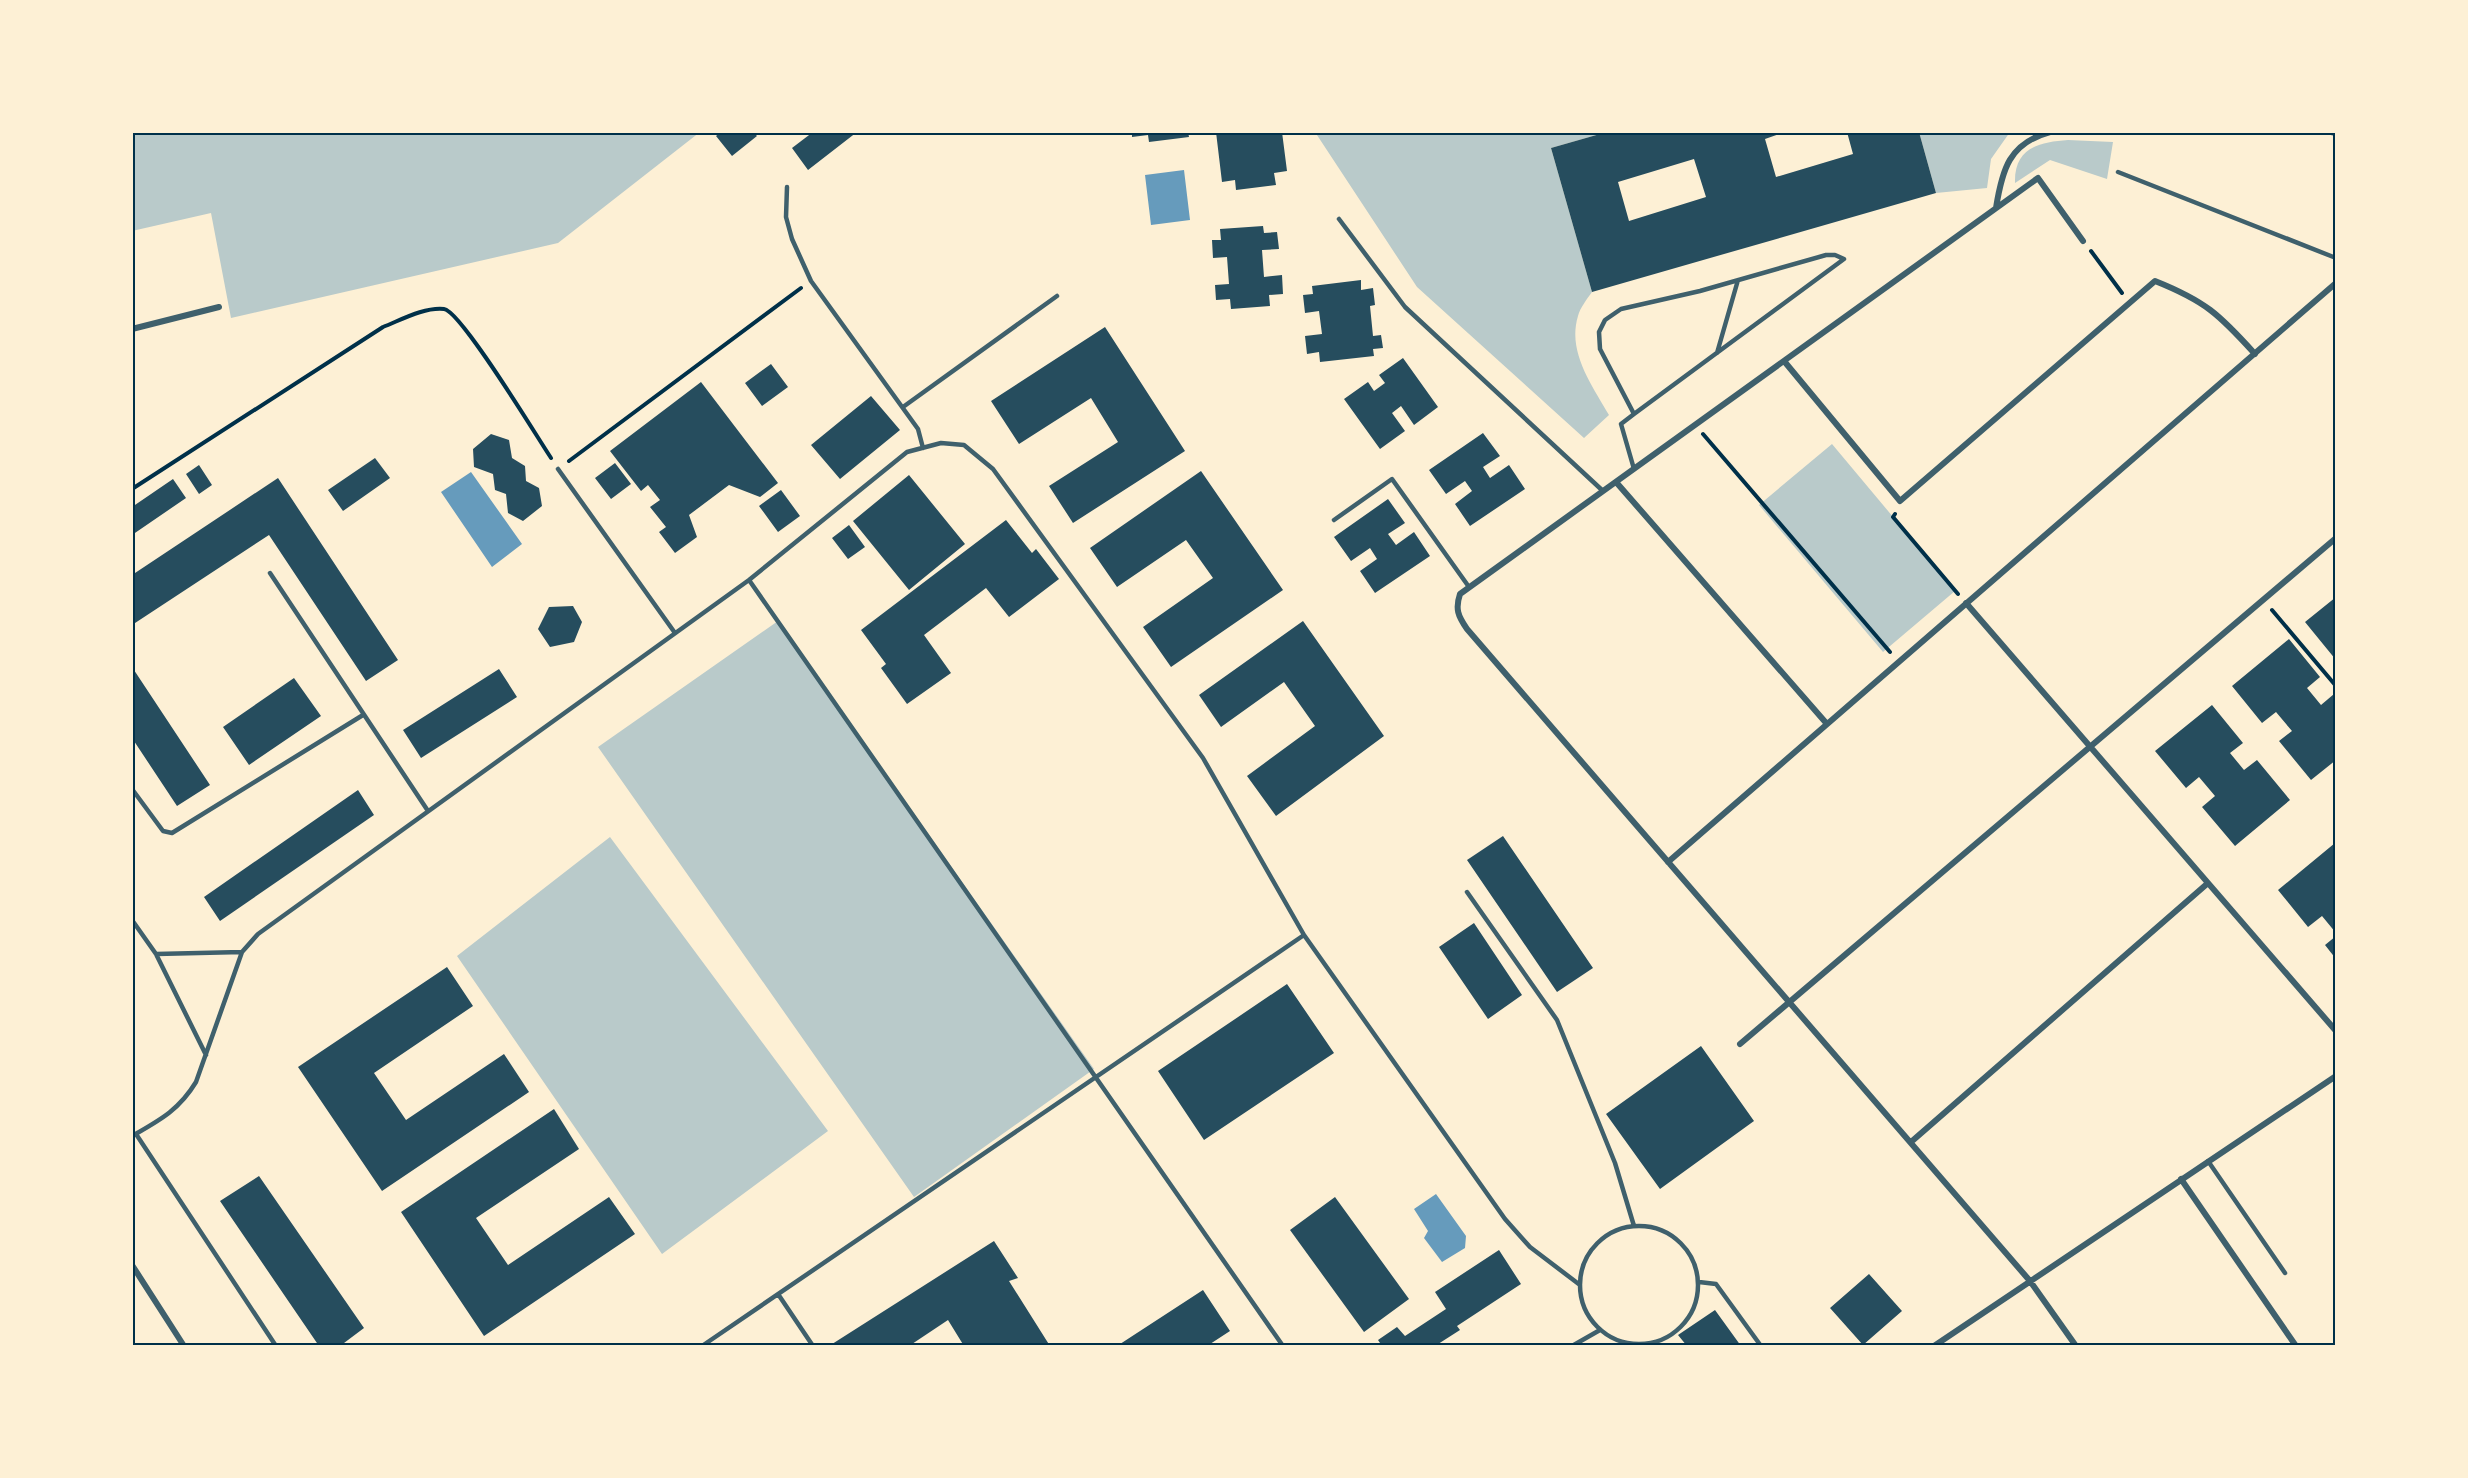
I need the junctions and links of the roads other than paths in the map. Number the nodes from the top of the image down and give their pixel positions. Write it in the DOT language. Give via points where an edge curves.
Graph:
graph roads {
  1 [pos="2050,132"];
  2 [pos="2331,132"];
  3 [pos="2336,133"];
  4 [pos="2118,172"];
  5 [pos="787,187"];
  6 [pos="1996,208"];
  7 [pos="1339,219"];
  8 [pos="2083,241"];
  9 [pos="2336,258"];
  10 [pos="1738,280"];
  11 [pos="2336,283"];
  12 [pos="1057,296"];
  13 [pos="219,307"];
  14 [pos="132,329"];
  15 [pos="1717,353"];
  16 [pos="2254,354"];
  17 [pos="1784,361"];
  18 [pos="903,407"];
  19 [pos="1635,414"];
  20 [pos="922,448"];
  21 [pos="558,469"];
  22 [pos="1634,469"];
  23 [pos="1616,482"];
  24 [pos="1603,491"];
  25 [pos="1334,520"];
  26 [pos="2336,538"];
  27 [pos="270,573"];
  28 [pos="749,580"];
  29 [pos="1469,587"];
  30 [pos="1966,603"];
  31 [pos="675,633"];
  32 [pos="363,715"];
  33 [pos="1827,724"];
  34 [pos="2091,747"];
  35 [pos="132,789"];
  36 [pos="428,811"];
  37 [pos="1668,862"];
  38 [pos="2208,883"];
  39 [pos="1467,892"];
  40 [pos="132,920"];
  41 [pos="1304,935"];
  42 [pos="242,952"];
  43 [pos="156,954"];
  44 [pos="1790,1002"];
  45 [pos="2336,1031"];
  46 [pos="1740,1044"];
  47 [pos="206,1055"];
  48 [pos="1097,1076"];
  49 [pos="2336,1076"];
  50 [pos="134,1135"];
  51 [pos="1911,1142"];
  52 [pos="2208,1161"];
  53 [pos="2181,1179"];
  54 [pos="1634,1226"];
  55 [pos="132,1265"];
  56 [pos="2285,1273"];
  57 [pos="2030,1281"];
  58 [pos="1699,1282"];
  59 [pos="1580,1285"];
  60 [pos="778,1294"];
  61 [pos="1600,1330"];
  62 [pos="184,1346"];
  63 [pos="276,1346"];
  64 [pos="702,1346"];
  65 [pos="813,1346"];
  66 [pos="1283,1346"];
  67 [pos="1572,1346"];
  68 [pos="1761,1346"];
  69 [pos="1934,1346"];
  70 [pos="2076,1346"];
  71 [pos="2296,1346"];
  1 -- 6 [label="street" via="2022,145 2009,159"];
  2 -- 3 [label="street"];
  4 -- 9 [label="lane"];
  5 -- 18 [label="lane" via="786,217 811,280"];
  6 -- 8 [label="street" via="2038,178"];
  6 -- 17 [label="street"];
  7 -- 24 [label="lane" via="1405,307"];
  10 -- 15 [label="lane"];
  10 -- 15 [label="lane" via="1826,255 1844,259"];
  10 -- 19 [label="lane" via="1621,309 1605,320 1599,332 1600,349"];
  11 -- 16 [label="street"];
  12 -- 18 [label="lane"];
  13 -- 14 [label="street"];
  15 -- 19 [label="lane"];
  16 -- 17 [label="street" via="2206,304 2155,281 1900,501"];
  16 -- 30 [label="street"];
  17 -- 22 [label="street"];
  18 -- 20 [label="lane" via="918,429"];
  19 -- 22 [label="lane" via="1621,424"];
  20 -- 28 [label="lane" via="907,452"];
  20 -- 41 [label="lane" via="941,443 964,445 993,469 1203,758"];
  21 -- 31 [label="lane"];
  22 -- 23 [label="street"];
  23 -- 24 [label="street"];
  23 -- 33 [label="street"];
  24 -- 29 [label="street"];
  25 -- 29 [label="lane" via="1392,479"];
  26 -- 34 [label="street"];
  27 -- 32 [label="lane"];
  28 -- 31 [label="lane"];
  28 -- 48 [label="lane"];
  29 -- 37 [label="street" via="1456,604 1467,629"];
  30 -- 33 [label="street"];
  30 -- 34 [label="street"];
  31 -- 36 [label="lane"];
  32 -- 35 [label="lane" via="172,833 163,831"];
  32 -- 36 [label="lane"];
  33 -- 37 [label="street"];
  34 -- 38 [label="street"];
  34 -- 44 [label="street"];
  36 -- 42 [label="lane" via="258,934"];
  37 -- 44 [label="street"];
  38 -- 45 [label="street"];
  38 -- 51 [label="street"];
  39 -- 54 [label="lane" via="1557,1020 1615,1163"];
  40 -- 43 [label="lane"];
  41 -- 48 [label="lane"];
  41 -- 59 [label="lane" via="1505,1219 1530,1247"];
  42 -- 43 [label="lane"];
  42 -- 47 [label="lane"];
  43 -- 47 [label="lane"];
  44 -- 46 [label="street"];
  44 -- 51 [label="street"];
  47 -- 50 [label="lane" via="185,1100"];
  48 -- 60 [label="lane"];
  48 -- 66 [label="lane"];
  49 -- 52 [label="street"];
  50 -- 63 [label="lane"];
  51 -- 57 [label="street"];
  52 -- 53 [label="street"];
  52 -- 56 [label="lane"];
  53 -- 57 [label="street"];
  53 -- 71 [label="street"];
  54 -- 58 [label="lane" via="1653,1227 1685,1247"];
  54 -- 59 [label="lane" via="1617,1230 1596,1246 1583,1268"];
  55 -- 62 [label="street"];
  57 -- 69 [label="street"];
  57 -- 70 [label="street"];
  58 -- 61 [label="lane" via="1690,1315 1665,1338 1631,1343"];
  58 -- 68 [label="lane" via="1716,1284"];
  59 -- 61 [label="lane" via="1582,1302"];
  60 -- 64 [label="lane"];
  60 -- 65 [label="lane"];
  61 -- 67 [label="lane"];
}
